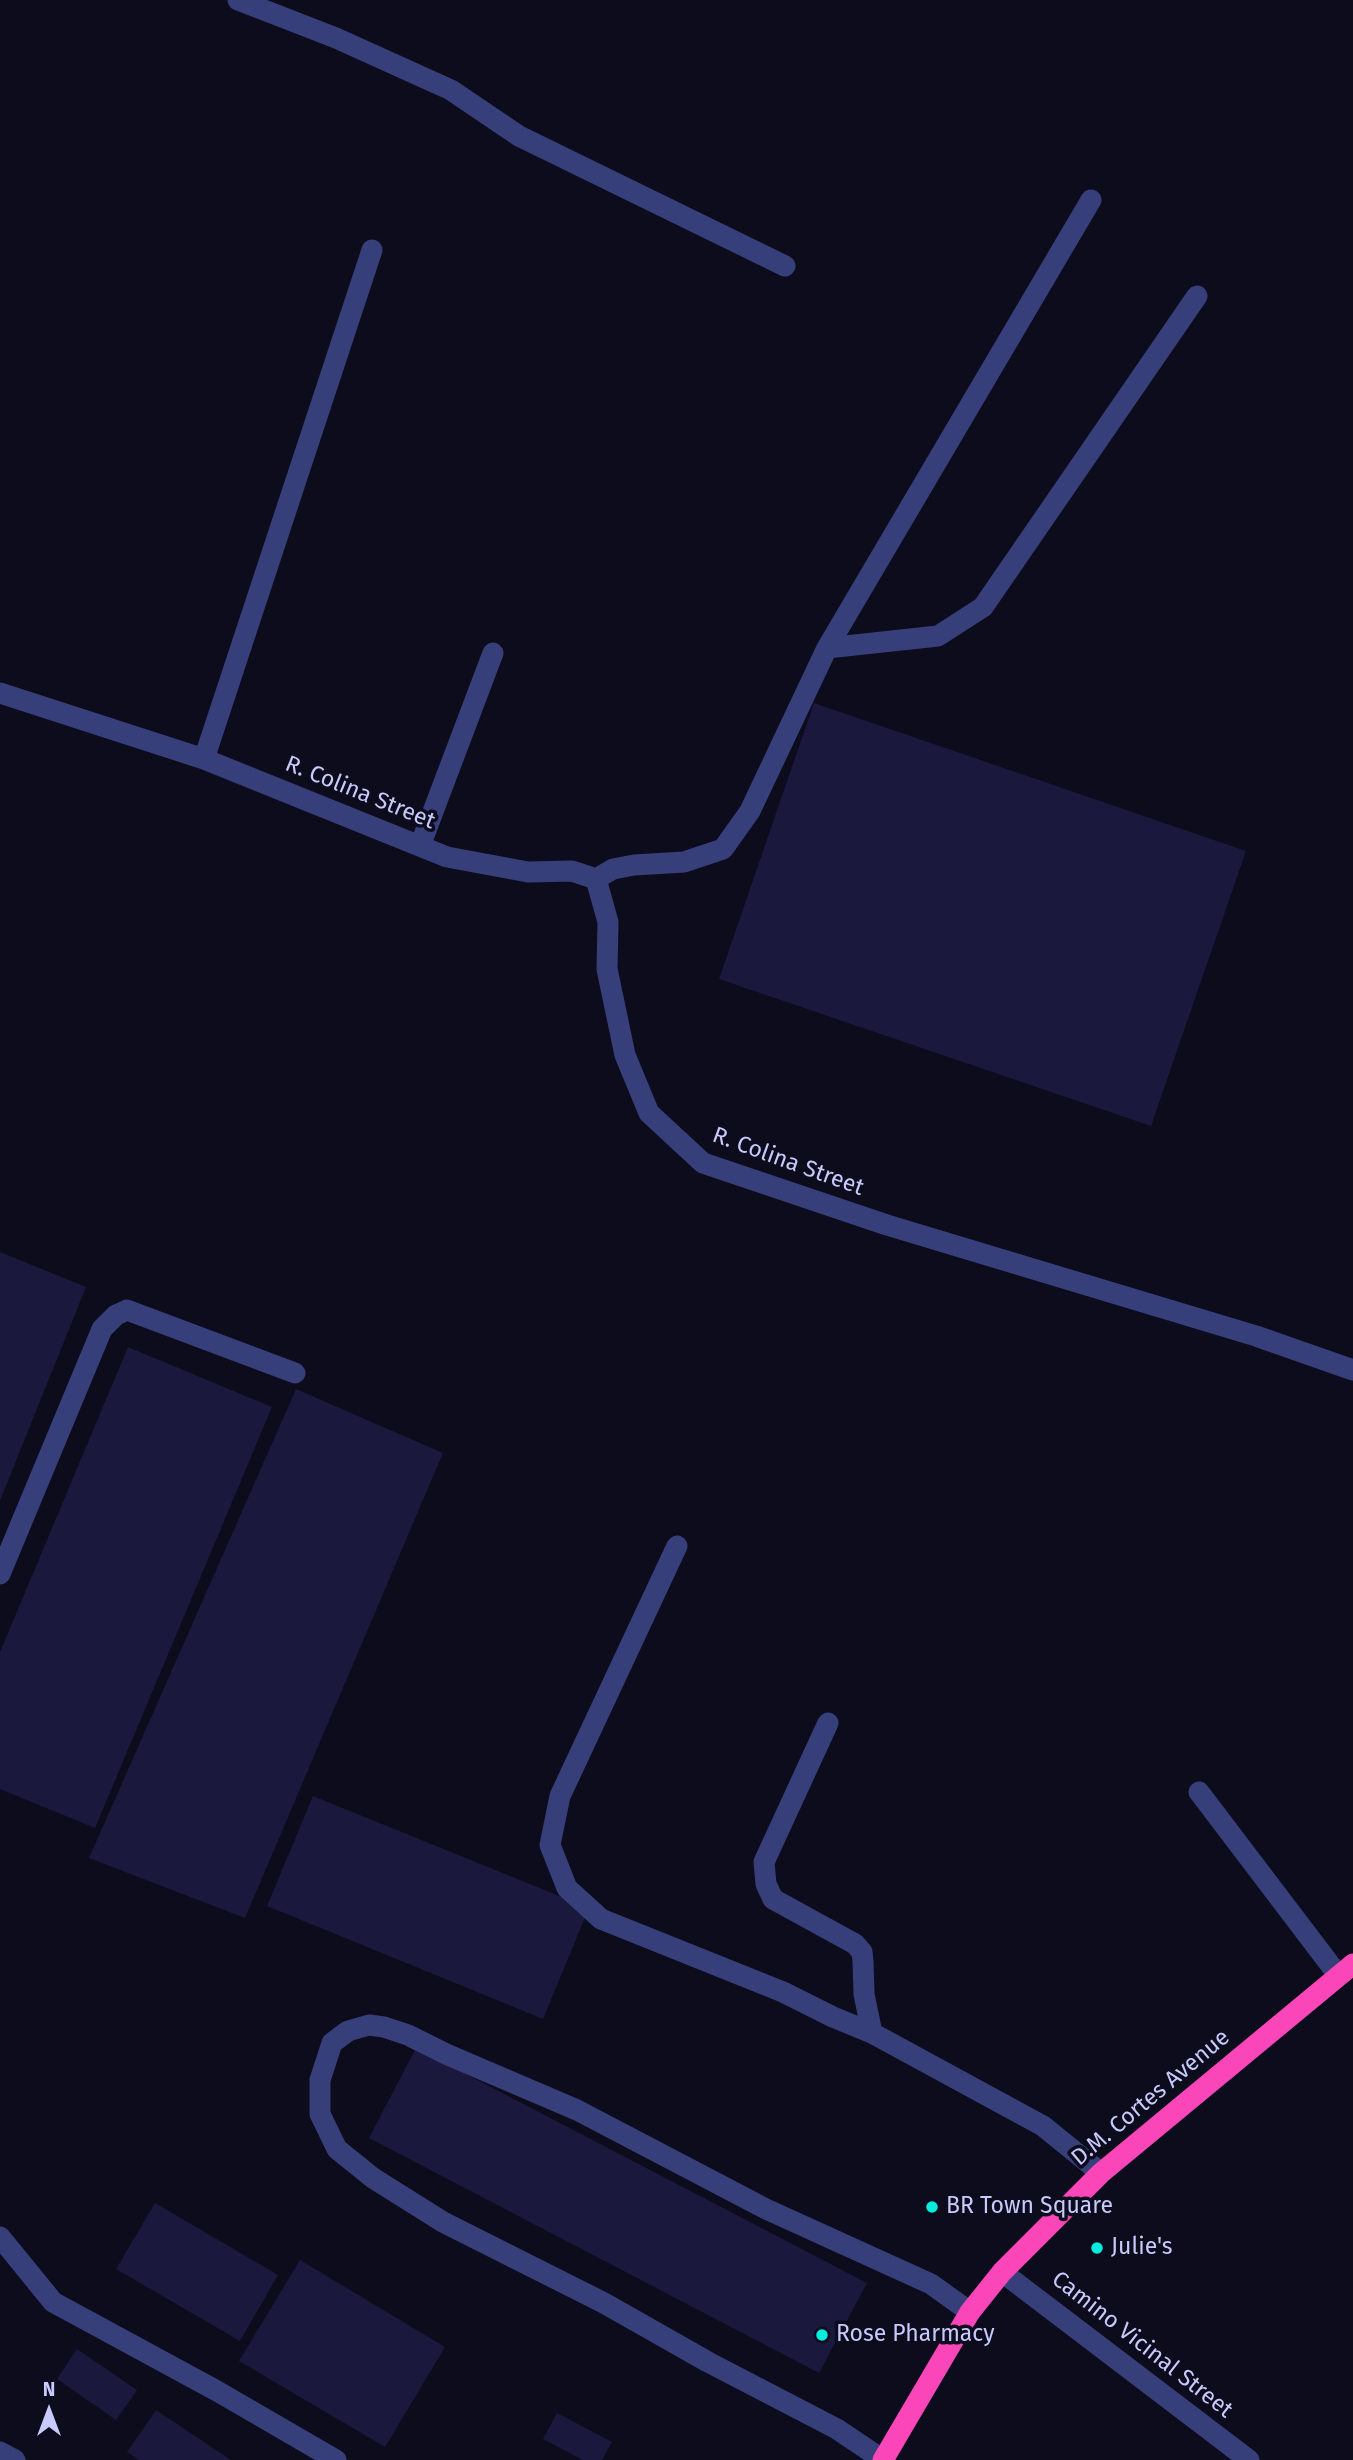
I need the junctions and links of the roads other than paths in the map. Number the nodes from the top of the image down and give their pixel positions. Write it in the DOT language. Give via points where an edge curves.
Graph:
graph roads {
  1 [pos="238,0"];
  2 [pos="1091,200"];
  3 [pos="372,250"];
  4 [pos="785,266"];
  5 [pos="1197,296"];
  6 [pos="827,648"];
  7 [pos="493,653"];
  8 [pos="0,693"];
  9 [pos="204,759"];
  10 [pos="420,846"];
  11 [pos="596,879"];
  12 [pos="1353,1370"];
  13 [pos="295,1373"];
  14 [pos="677,1546"];
  15 [pos="0,1574"];
  16 [pos="828,1724"];
  17 [pos="1199,1792"];
  18 [pos="1346,1970"];
  19 [pos="872,2033"];
  20 [pos="1101,2173"];
  21 [pos="0,2237"];
  22 [pos="1002,2272"];
  23 [pos="970,2312"];
  24 [pos="0,2452"];
  25 [pos="15,2460"];
  26 [pos="336,2460"];
  27 [pos="883,2460"];
  28 [pos="1249,2460"];
  1 -- 4 [label="street" via="336,37 451,90 519,136"];
  2 -- 6 [label="street"];
  3 -- 9 [label="street"];
  5 -- 6 [label="street" via="983,607 938,636"];
  6 -- 11 [label="street" via="750,811 723,849 684,862 613,869"];
  7 -- 10 [label="street"];
  8 -- 9 [label="street, R. Colina Street"];
  9 -- 10 [label="street, R. Colina Street"];
  10 -- 11 [label="street, R. Colina Street" via="487,866 527,872 572,871"];
  11 -- 12 [label="street, R. Colina Street" via="608,922 607,969 625,1055 649,1113 703,1163 887,1226 1256,1336"];
  13 -- 15 [label="street" via="127,1310 116,1315 102,1329"];
  14 -- 19 [label="street" via="560,1796 550,1845 567,1888 601,1919"];
  16 -- 19 [label="street" via="764,1862 766,1884 773,1899 862,1952"];
  17 -- 18 [label="street"];
  18 -- 20 [label="highway, D.M. Cortes Avenue"];
  19 -- 20 [label="street" via="1043,2126"];
  20 -- 22 [label="highway, D.M. Cortes Avenue"];
  21 -- 26 [label="street" via="53,2302"];
  22 -- 23 [label="highway, D.M. Cortes Avenue"];
  22 -- 28 [label="street, Camino Vicinal Street"];
  23 -- 27 [label="highway, D.M. Cortes Avenue"];
  23 -- 27 [label="street" via="931,2284 766,2209 577,2110 408,2035 369,2025 348,2031 332,2043 320,2080 320,2114 337,2149 373,2178 443,2221 837,2429"];
  24 -- 25 [label="street"];
}
